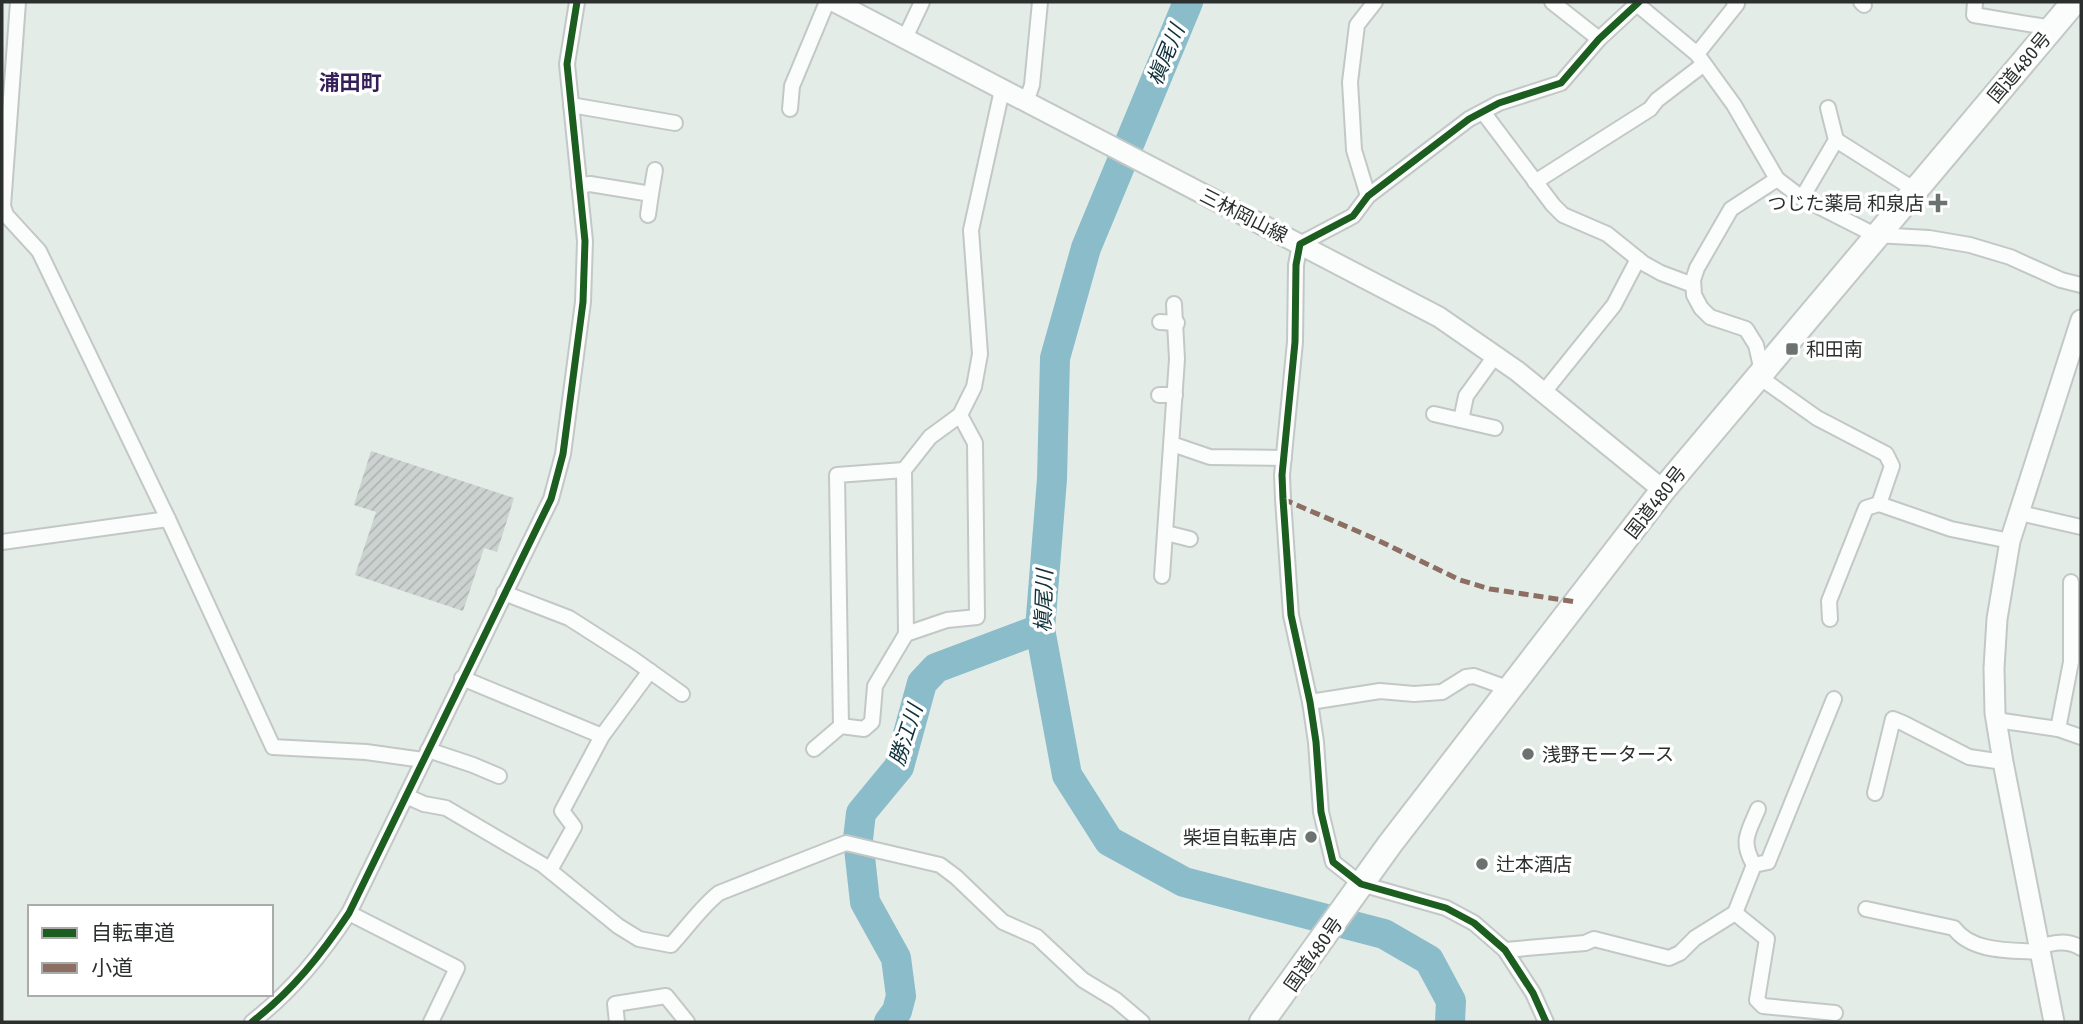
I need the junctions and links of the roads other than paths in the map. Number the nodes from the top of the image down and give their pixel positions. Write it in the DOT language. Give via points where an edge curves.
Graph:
graph roads {
  1 [pos="18,2"];
  2 [pos="577,2"];
  3 [pos="827,2"];
  4 [pos="835,2"];
  5 [pos="922,2"];
  6 [pos="1040,2"];
  7 [pos="1376,2"];
  8 [pos="1552,2"];
  9 [pos="1734,2"];
  10 [pos="1975,2"];
  11 [pos="2074,2"];
  12 [pos="1638,3"];
  13 [pos="2052,28"];
  14 [pos="905,38"];
  15 [pos="1599,39"];
  16 [pos="1701,59"];
  17 [pos="1002,90"];
  18 [pos="776,92"];
  19 [pos="791,92"];
  20 [pos="1026,102"];
  21 [pos="571,105"];
  22 [pos="1828,108"];
  23 [pos="790,109"];
  24 [pos="1483,111"];
  25 [pos="676,123"];
  26 [pos="1836,140"];
  27 [pos="655,170"];
  28 [pos="1777,179"];
  29 [pos="1535,182"];
  30 [pos="579,186"];
  31 [pos="1915,190"];
  32 [pos="651,194"];
  33 [pos="1368,196"];
  34 [pos="1802,198"];
  35 [pos="648,215"];
  36 [pos="1875,235"];
  37 [pos="1300,244"];
  38 [pos="1638,259"];
  39 [pos="1693,285"];
  40 [pos="2081,285"];
  41 [pos="1174,304"];
  42 [pos="2081,320"];
  43 [pos="1160,322"];
  44 [pos="1177,323"];
  45 [pos="1495,356"];
  46 [pos="1760,374"];
  47 [pos="1544,393"];
  48 [pos="1159,395"];
  49 [pos="1175,396"];
  50 [pos="1434,414"];
  51 [pos="960,415"];
  52 [pos="1461,420"];
  53 [pos="1495,428"];
  54 [pos="1172,444"];
  55 [pos="1284,458"];
  56 [pos="904,470"];
  57 [pos="1663,490"];
  58 [pos="1879,504"];
  59 [pos="2020,513"];
  60 [pos="168,519"];
  61 [pos="2081,527"];
  62 [pos="1166,534"];
  63 [pos="1190,539"];
  64 [pos="2010,541"];
  65 [pos="2,542"];
  66 [pos="1162,576"];
  67 [pos="2071,582"];
  68 [pos="504,593"];
  69 [pos="1830,619"];
  70 [pos="906,634"];
  71 [pos="2076,663"];
  72 [pos="650,671"];
  73 [pos="462,678"];
  74 [pos="1510,689"];
  75 [pos="682,694"];
  76 [pos="1834,699"];
  77 [pos="1310,702"];
  78 [pos="1996,720"];
  79 [pos="841,726"];
  80 [pos="2058,729"];
  81 [pos="602,736"];
  82 [pos="2081,737"];
  83 [pos="814,749"];
  84 [pos="426,755"];
  85 [pos="2003,762"];
  86 [pos="499,776"];
  87 [pos="1875,793"];
  88 [pos="406,796"];
  89 [pos="1758,809"];
  90 [pos="1754,865"];
  91 [pos="550,870"];
  92 [pos="1356,892"];
  93 [pos="1866,909"];
  94 [pos="349,913"];
  95 [pos="1735,913"];
  96 [pos="2081,948"];
  97 [pos="1505,950"];
  98 [pos="2040,950"];
  99 [pos="1835,1013"];
  100 [pos="252,1022"];
  101 [pos="430,1022"];
  102 [pos="617,1022"];
  103 [pos="687,1022"];
  104 [pos="1142,1022"];
  105 [pos="1262,1022"];
  106 [pos="1546,1022"];
  107 [pos="2054,1022"];
  1 -- 60 [label="street" via="3,206 39,251"];
  2 -- 21 [label="street" via="567,64"];
  3 -- 19 [label="street"];
  4 -- 14 [label="main road, 三林岡山線"];
  5 -- 14 [label="street"];
  6 -- 20 [label="street" via="1032,85"];
  7 -- 33 [label="street" via="1357,25 1350,82 1354,150"];
  8 -- 15 [label="street"];
  9 -- 16 [label="street" via="1737,4"];
  10 -- 13 [label="street" via="1974,15"];
  11 -- 13 [label="highway, 国道480号"];
  12 -- 15 [label="street"];
  12 -- 16 [label="street"];
  13 -- 31 [label="highway, 国道480号"];
  14 -- 17 [label="main road, 三林岡山線"];
  15 -- 24 [label="street" via="1561,82"];
  16 -- 28 [label="street"];
  16 -- 29 [label="street" via="1650,109"];
  17 -- 20 [label="main road, 三林岡山線"];
  17 -- 51 [label="street" via="971,230 980,354 974,387"];
  18 -- 19 [label="street"];
  19 -- 23 [label="street"];
  20 -- 37 [label="main road, 三林岡山線"];
  21 -- 25 [label="street"];
  21 -- 30 [label="street"];
  22 -- 26 [label="street"];
  24 -- 29 [label="street"];
  24 -- 33 [label="street"];
  26 -- 31 [label="street"];
  26 -- 34 [label="street"];
  27 -- 32 [label="street"];
  28 -- 34 [label="street"];
  28 -- 39 [label="street" via="1731,209 1697,268"];
  29 -- 38 [label="street" via="1563,215 1606,234"];
  30 -- 32 [label="street"];
  30 -- 68 [label="street" via="583,302 564,454 551,499"];
  31 -- 36 [label="highway, 国道480号"];
  32 -- 35 [label="street"];
  33 -- 37 [label="street" via="1353,216"];
  34 -- 36 [label="street"];
  36 -- 40 [label="street" via="1970,245"];
  36 -- 46 [label="highway, 国道480号"];
  37 -- 45 [label="main road, 三林岡山線" via="1439,317"];
  37 -- 55 [label="street"];
  38 -- 39 [label="street"];
  38 -- 47 [label="street" via="1614,304"];
  39 -- 46 [label="street" via="1700,307 1710,317 1746,329 1756,345"];
  41 -- 44 [label="street"];
  42 -- 59 [label="main road"];
  43 -- 44 [label="street"];
  44 -- 49 [label="street"];
  45 -- 47 [label="main road, 三林岡山線"];
  45 -- 52 [label="street" via="1466,396"];
  46 -- 57 [label="highway, 国道480号"];
  46 -- 58 [label="street" via="1817,418 1886,454 1892,466"];
  47 -- 57 [label="main road, 三林岡山線"];
  48 -- 49 [label="street"];
  49 -- 54 [label="street"];
  50 -- 52 [label="street"];
  51 -- 56 [label="street" via="930,437"];
  51 -- 70 [label="street" via="975,443 977,617"];
  52 -- 53 [label="street"];
  54 -- 55 [label="street" via="1210,457"];
  54 -- 62 [label="street"];
  55 -- 77 [label="street" via="1291,615"];
  56 -- 70 [label="street"];
  56 -- 79 [label="street" via="837,475"];
  57 -- 74 [label="highway, 国道480号"];
  58 -- 64 [label="street" via="1951,528"];
  58 -- 69 [label="street" via="1866,508 1829,601"];
  59 -- 61 [label="street"];
  59 -- 64 [label="main road"];
  60 -- 65 [label="street"];
  60 -- 84 [label="street" via="273,747"];
  62 -- 63 [label="street"];
  62 -- 66 [label="street"];
  64 -- 78 [label="main road" via="1997,619"];
  67 -- 71 [label="street"];
  68 -- 72 [label="street" via="569,618"];
  68 -- 73 [label="street"];
  70 -- 79 [label="street" via="875,686 872,722 864,729"];
  71 -- 80 [label="street"];
  72 -- 75 [label="street"];
  72 -- 81 [label="street"];
  73 -- 81 [label="street"];
  73 -- 84 [label="street"];
  74 -- 77 [label="street" via="1474,676 1443,692 1380,691"];
  74 -- 92 [label="highway, 国道480号"];
  76 -- 90 [label="street" via="1768,862"];
  77 -- 92 [label="street" via="1321,812 1333,862"];
  78 -- 80 [label="street"];
  78 -- 85 [label="main road"];
  79 -- 83 [label="street"];
  80 -- 82 [label="street"];
  81 -- 91 [label="street" via="562,811 574,827"];
  84 -- 86 [label="street"];
  84 -- 88 [label="street"];
  85 -- 87 [label="street" via="1969,757 1893,719"];
  85 -- 98 [label="main road"];
  88 -- 91 [label="street" via="456,813"];
  88 -- 94 [label="street"];
  89 -- 90 [label="street" via="1745,842"];
  90 -- 95 [label="street"];
  91 -- 104 [label="street" via="618,926 639,939 671,945 719,893 846,843 940,865 1003,922 1037,937 1083,980 1116,999"];
  92 -- 97 [label="street" via="1446,908 1474,923"];
  92 -- 105 [label="highway, 国道480号"];
  93 -- 98 [label="street" via="1954,928 1962,939 1990,948"];
  94 -- 100 [label="street" via="293,986"];
  94 -- 101 [label="street" via="457,968"];
  95 -- 97 [label="street" via="1668,958 1594,939"];
  95 -- 99 [label="street" via="1767,939 1757,1000 1763,1006"];
  96 -- 98 [label="street" via="2057,942"];
  97 -- 106 [label="street"];
  98 -- 107 [label="main road"];
  102 -- 103 [label="street" via="615,1004 666,996"];
}
